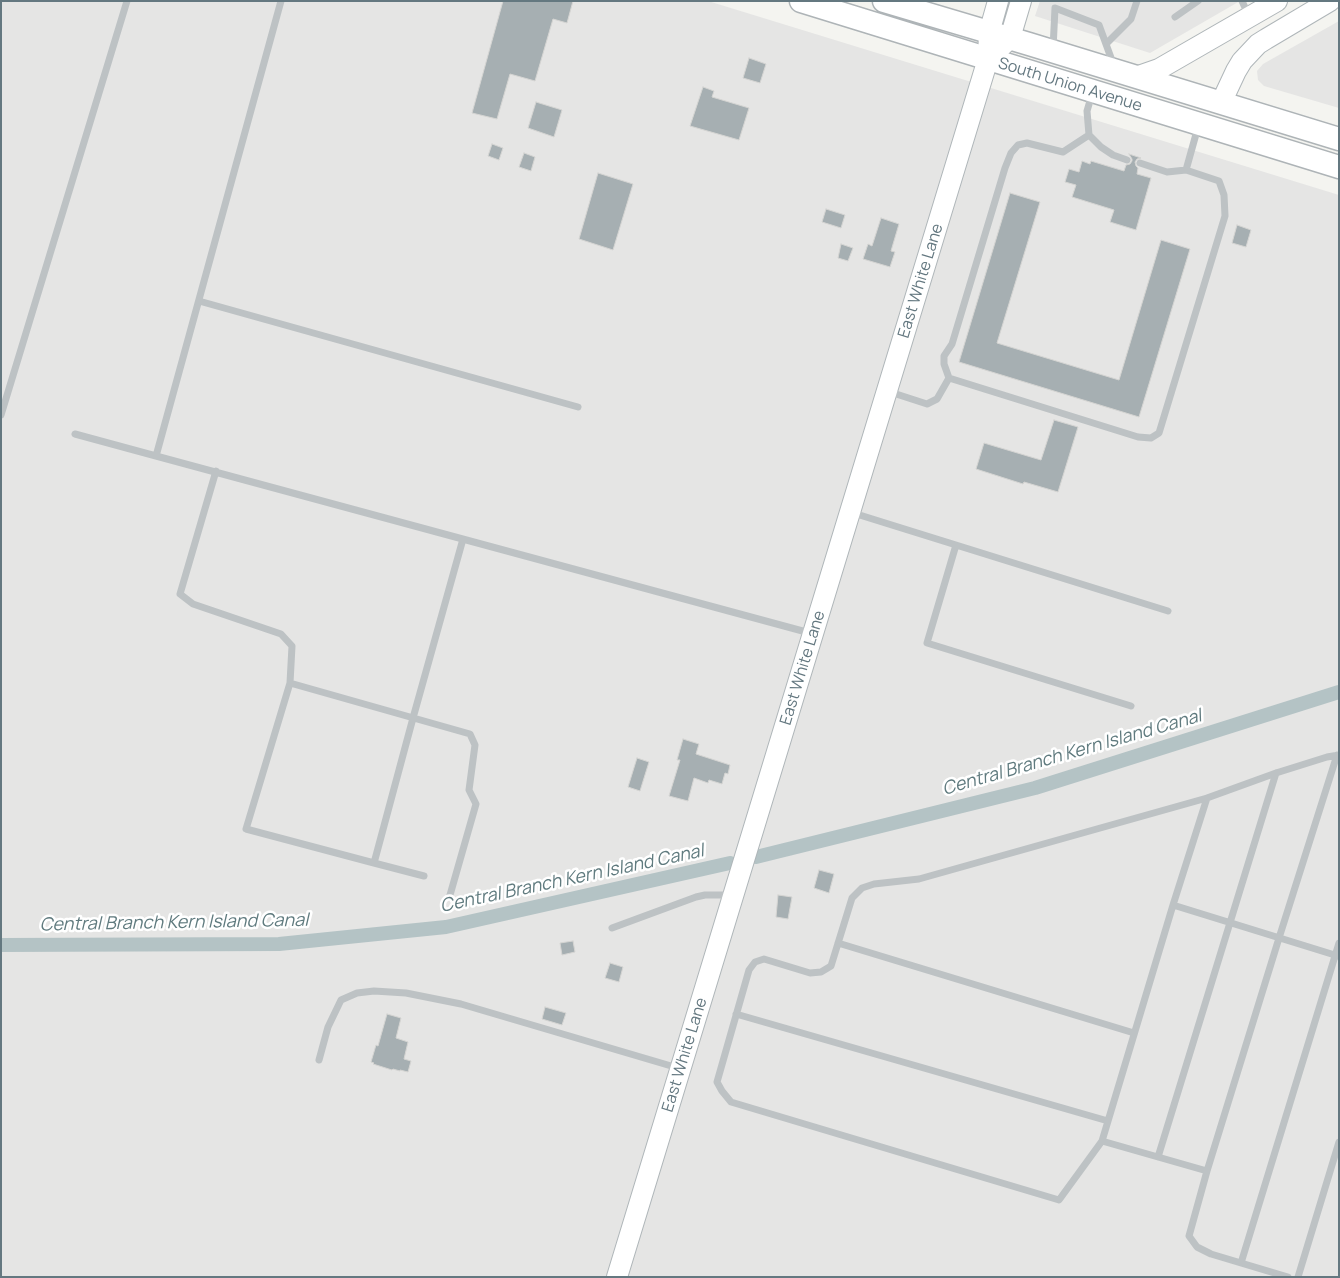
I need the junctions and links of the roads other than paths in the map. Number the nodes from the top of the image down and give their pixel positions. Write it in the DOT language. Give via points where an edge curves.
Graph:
graph roads {
  1 [pos="127,1"];
  2 [pos="281,1"];
  3 [pos="800,1"];
  4 [pos="884,1"];
  5 [pos="998,1"];
  6 [pos="1021,1"];
  7 [pos="1136,1"];
  8 [pos="1198,1"];
  9 [pos="1277,1"];
  10 [pos="1330,1"];
  11 [pos="1056,5"];
  12 [pos="1246,9"];
  13 [pos="1176,17"];
  14 [pos="999,35"];
  15 [pos="1106,44"];
  16 [pos="1053,51"];
  17 [pos="988,59"];
  18 [pos="1126,74"];
  19 [pos="1093,92"];
  20 [pos="1221,103"];
  21 [pos="1199,124"];
  22 [pos="1089,135"];
  23 [pos="1339,139"];
  24 [pos="1128,160"];
  25 [pos="1140,163"];
  26 [pos="1339,167"];
  27 [pos="1186,170"];
  28 [pos="198,301"];
  29 [pos="949,378"];
  30 [pos="887,391"];
  31 [pos="578,407"];
  32 [pos="1,415"];
  33 [pos="75,434"];
  34 [pos="156,456"];
  35 [pos="216,471"];
  36 [pos="850,512"];
  37 [pos="464,539"];
  38 [pos="956,545"];
  39 [pos="1168,611"];
  40 [pos="813,633"];
  41 [pos="290,683"];
  42 [pos="1131,706"];
  43 [pos="412,718"];
  44 [pos="1338,755"];
  45 [pos="1276,773"];
  46 [pos="1207,798"];
  47 [pos="374,863"];
  48 [pos="424,876"];
  49 [pos="450,896"];
  50 [pos="733,896"];
  51 [pos="1173,905"];
  52 [pos="1230,923"];
  53 [pos="612,928"];
  54 [pos="1279,938"];
  55 [pos="838,943"];
  56 [pos="1339,943"];
  57 [pos="1337,955"];
  58 [pos="736,1014"];
  59 [pos="1134,1033"];
  60 [pos="319,1060"];
  61 [pos="681,1069"];
  62 [pos="1108,1121"];
  63 [pos="1102,1141"];
  64 [pos="1339,1142"];
  65 [pos="1158,1157"];
  66 [pos="1207,1171"];
  67 [pos="1242,1263"];
  68 [pos="617,1277"];
  69 [pos="1288,1277"];
  70 [pos="1298,1277"];
  1 -- 32 [label="lane"];
  2 -- 28 [label="lane"];
  3 -- 17 [label="main road, South Union Avenue"];
  4 -- 14 [label="main road, South Union Avenue"];
  5 -- 14 [label="street"];
  6 -- 14 [label="street"];
  7 -- 15 [label="lane" via="1131,19"];
  8 -- 13 [label="lane"];
  9 -- 12 [label="street"];
  10 -- 20 [label="street" via="1253,49 1236,71"];
  11 -- 15 [label="lane" via="1099,25"];
  11 -- 16 [label="lane"];
  12 -- 18 [label="street" via="1159,69"];
  14 -- 16 [label="main road, South Union Avenue"];
  14 -- 17 [label="street"];
  15 -- 18 [label="lane"];
  16 -- 18 [label="main road, South Union Avenue"];
  17 -- 19 [label="main road, South Union Avenue"];
  17 -- 30 [label="street, East White Lane"];
  18 -- 20 [label="main road, South Union Avenue"];
  19 -- 20 [label="main road" via="1118,90 1197,111 1211,111"];
  19 -- 21 [label="main road, South Union Avenue"];
  19 -- 22 [label="lane" via="1087,111"];
  20 -- 23 [label="main road, South Union Avenue"];
  21 -- 26 [label="main road, South Union Avenue"];
  21 -- 27 [label="lane"];
  22 -- 24 [label="lane" via="1113,155"];
  22 -- 29 [label="lane" via="1063,152 1028,143 1018,145 1011,153 952,344 944,356"];
  25 -- 27 [label="lane" via="1167,172"];
  27 -- 29 [label="lane" via="1219,181 1224,195 1225,216 1159,433 1151,438 1138,437"];
  28 -- 31 [label="lane"];
  28 -- 34 [label="lane"];
  29 -- 30 [label="lane" via="937,398 927,404"];
  30 -- 36 [label="street, East White Lane"];
  33 -- 34 [label="lane"];
  34 -- 35 [label="lane"];
  35 -- 37 [label="lane"];
  35 -- 41 [label="lane" via="180,594 193,604 281,634 292,646"];
  36 -- 38 [label="lane"];
  36 -- 40 [label="street, East White Lane"];
  37 -- 40 [label="lane"];
  37 -- 43 [label="lane"];
  38 -- 39 [label="lane"];
  38 -- 42 [label="lane" via="926,643"];
  40 -- 50 [label="street, East White Lane"];
  41 -- 43 [label="lane"];
  41 -- 47 [label="lane" via="246,829"];
  43 -- 47 [label="lane"];
  43 -- 49 [label="lane" via="470,734 475,745 469,790 476,804"];
  44 -- 45 [label="lane"];
  44 -- 54 [label="lane"];
  45 -- 46 [label="lane"];
  45 -- 52 [label="lane"];
  46 -- 51 [label="lane"];
  46 -- 55 [label="lane" via="919,879 862,888 852,898"];
  47 -- 48 [label="lane"];
  50 -- 53 [label="lane" via="696,897"];
  50 -- 61 [label="street, East White Lane"];
  51 -- 52 [label="lane"];
  51 -- 59 [label="lane"];
  52 -- 54 [label="lane"];
  52 -- 65 [label="lane"];
  54 -- 57 [label="lane"];
  54 -- 66 [label="lane"];
  55 -- 58 [label="lane" via="831,966 821,972 810,973 764,960 755,962 749,970"];
  55 -- 59 [label="lane"];
  56 -- 57 [label="lane"];
  57 -- 67 [label="lane"];
  58 -- 62 [label="lane"];
  58 -- 63 [label="lane" via="717,1082 731,1102 1059,1200"];
  59 -- 62 [label="lane"];
  60 -- 61 [label="lane" via="340,1000 357,992 374,992 406,993 461,1004"];
  61 -- 68 [label="street, East White Lane"];
  62 -- 63 [label="lane"];
  63 -- 65 [label="lane"];
  64 -- 70 [label="lane"];
  65 -- 66 [label="lane"];
  66 -- 67 [label="lane" via="1189,1236 1197,1247 1210,1254"];
  67 -- 69 [label="lane"];
}
